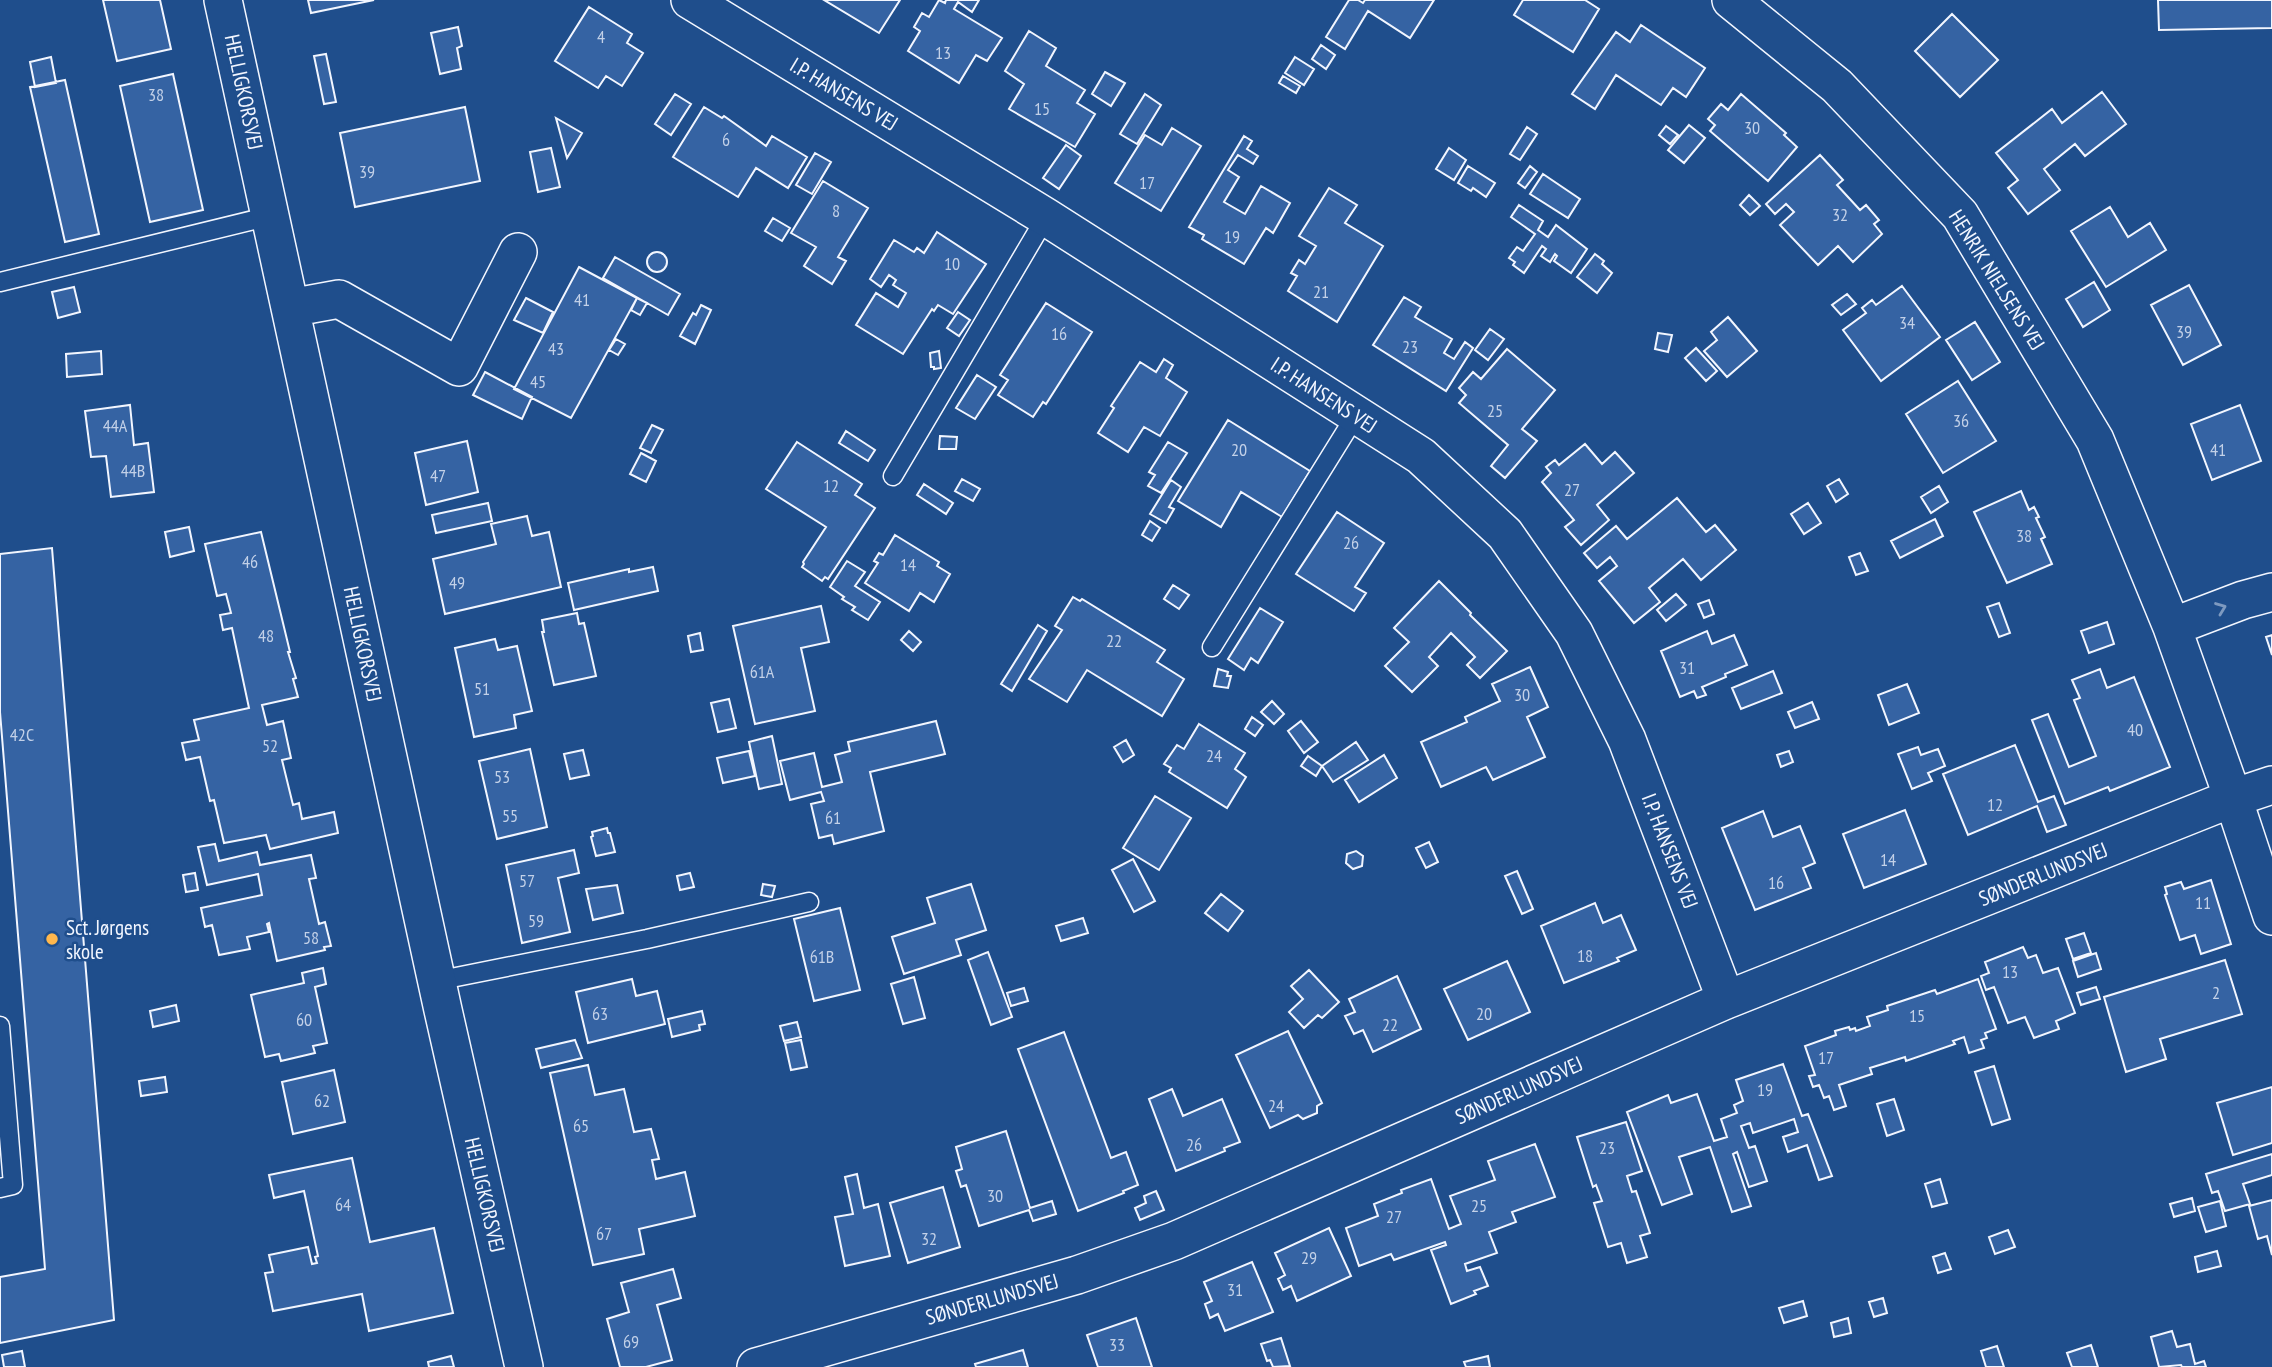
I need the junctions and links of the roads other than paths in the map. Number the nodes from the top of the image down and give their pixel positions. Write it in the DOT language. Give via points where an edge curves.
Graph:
graph roads {
  1 [pos="223,0"];
  2 [pos="690,0"];
  3 [pos="1731,0"];
  4 [pos="270,216"];
  5 [pos="1046,216"];
  6 [pos="518,252"];
  7 [pos="0,282"];
  8 [pos="290,308"];
  9 [pos="1356,415"];
  10 [pos="893,476"];
  11 [pos="2272,592"];
  12 [pos="2172,627"];
  13 [pos="1212,647"];
  14 [pos="2272,785"];
  15 [pos="2233,798"];
  16 [pos="809,902"];
  17 [pos="2272,916"];
  18 [pos="436,981"];
  19 [pos="1727,1000"];
  20 [pos="0,1026"];
  21 [pos="0,1188"];
  22 [pos="524,1367"];
  23 [pos="756,1367"];
  1 -- 4 [label="street, HELLIGKORSVEJ"];
  2 -- 5 [label="street, I.P. HANSENS VEJ"];
  3 -- 12 [label="street, HENRIK NIELSENS VEJ" via="1837,86 1960,215 2095,439"];
  4 -- 7 [label="lane"];
  4 -- 8 [label="street, HELLIGKORSVEJ"];
  5 -- 9 [label="street, I.P. HANSENS VEJ"];
  5 -- 10 [label="lane"];
  6 -- 8 [label="street" via="459,367 339,299"];
  8 -- 18 [label="street, HELLIGKORSVEJ"];
  9 -- 13 [label="lane"];
  9 -- 19 [label="street, I.P. HANSENS VEJ" via="1421,456 1506,534 1574,633 1630,748"];
  12 -- 11 [label="street, one-way"];
  12 -- 15 [label="street, HENRIK NIELSENS VEJ"];
  14 -- 15 [label="street, SØNDERLUNDSVEJ"];
  15 -- 17 [label="street, HENRIK NIELSENS VEJ"];
  15 -- 19 [label="street, SØNDERLUNDSVEJ"];
  16 -- 18 [label="lane"];
  18 -- 22 [label="street, HELLIGKORSVEJ"];
  19 -- 23 [label="street, SØNDERLUNDSVEJ" via="1174,1241 1077,1275"];
  20 -- 21 [label="lane" via="13,1185"];
}
